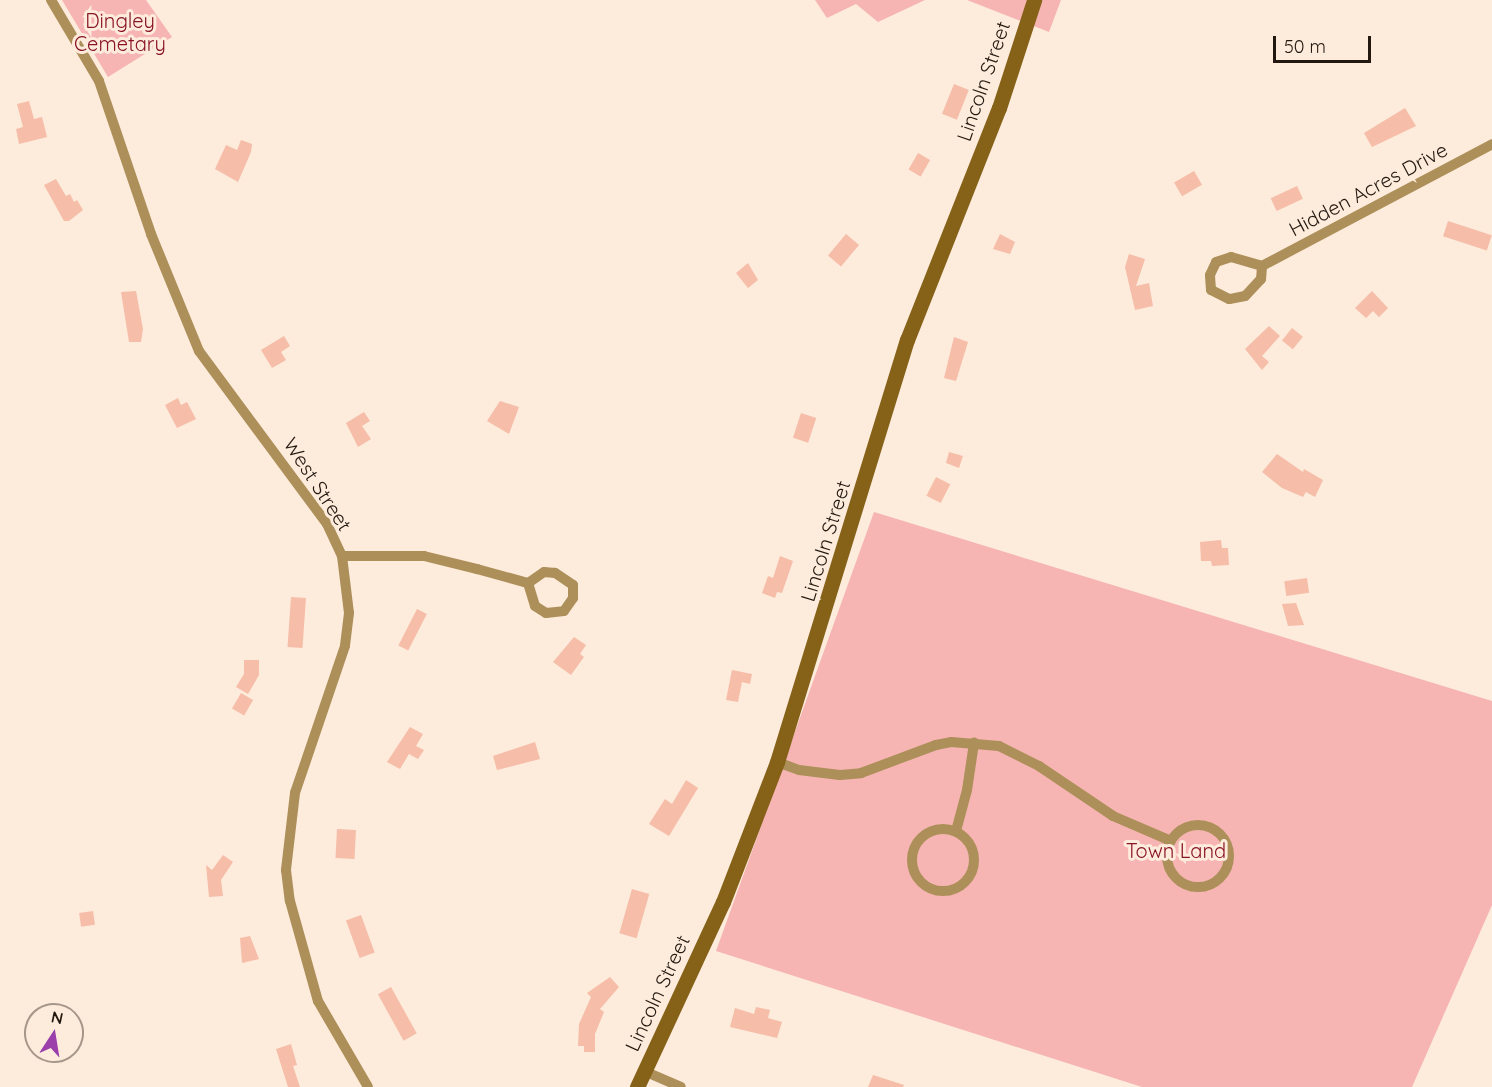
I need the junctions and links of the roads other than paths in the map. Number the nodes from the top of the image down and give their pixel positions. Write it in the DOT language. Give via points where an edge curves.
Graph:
graph roads {
  1 [pos="51,0"];
  2 [pos="1035,0"];
  3 [pos="1492,144"];
  4 [pos="1262,266"];
  5 [pos="342,556"];
  6 [pos="528,583"];
  7 [pos="974,743"];
  8 [pos="777,762"];
  9 [pos="956,831"];
  10 [pos="1171,840"];
  11 [pos="644,1071"];
  12 [pos="368,1087"];
  13 [pos="637,1087"];
  14 [pos="681,1087"];
  1 -- 5 [label="street, West Street" via="99,81 151,234 199,351 327,524"];
  2 -- 8 [label="main road, Lincoln Street" via="999,108 907,340"];
  3 -- 4 [label="street, Hidden Acres Drive"];
  4 -- 4 [label="street" via="1261,279 1245,296 1229,299 1211,290 1210,275 1216,262 1231,257"];
  5 -- 6 [label="street" via="424,556"];
  5 -- 12 [label="street, West Street" via="349,612 345,646 295,793 286,870 290,901 318,1001"];
  6 -- 6 [label="street" via="538,610 560,612 571,603 573,585 561,574 544,572"];
  7 -- 8 [label="street" via="936,745 861,773 820,774"];
  7 -- 9 [label="street" via="968,790"];
  7 -- 10 [label="street" via="999,746 1019,755 1088,802"];
  8 -- 11 [label="main road, Lincoln Street" via="723,902"];
  9 -- 9 [label="street" via="945,828 926,833 914,848 911,858 916,877 932,889 943,891 963,884 974,867 971,845"];
  10 -- 10 [label="street" via="1168,864 1178,881 1198,888 1208,886 1225,873 1230,852 1220,834 1211,828 1191,826"];
  11 -- 13 [label="main road, Lincoln Street"];
  11 -- 14 [label="street"];
}
